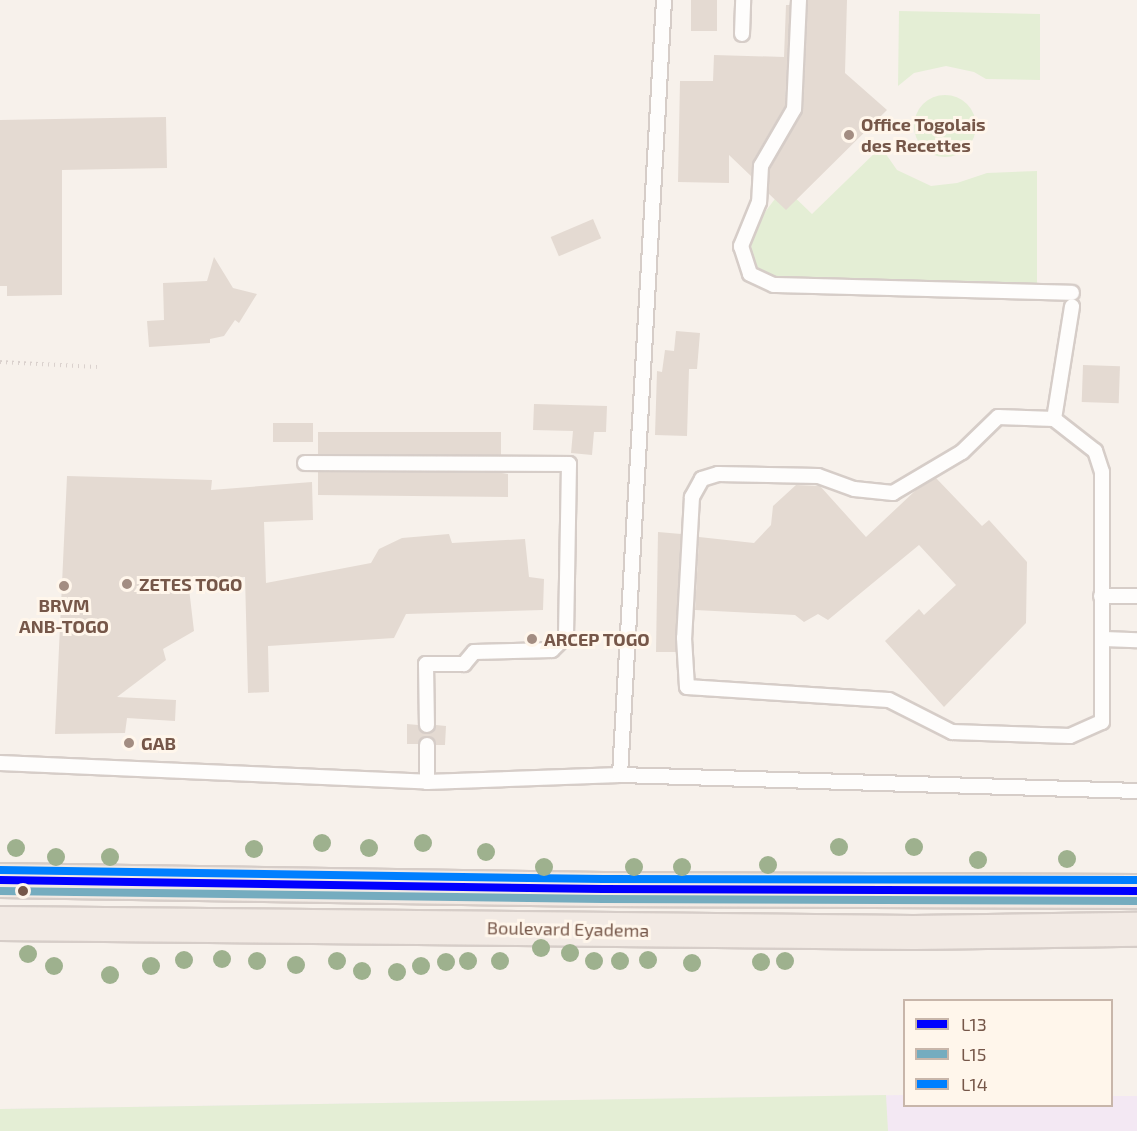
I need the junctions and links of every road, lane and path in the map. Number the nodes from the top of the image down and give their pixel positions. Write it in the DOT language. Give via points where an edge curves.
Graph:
graph roads {
  1 [pos="664,0"];
  2 [pos="743,0"];
  3 [pos="799,0"];
  4 [pos="742,34"];
  5 [pos="0,362"];
  6 [pos="97,367"];
  7 [pos="1053,419"];
  8 [pos="305,464"];
  9 [pos="1101,596"];
  10 [pos="1137,596"];
  11 [pos="1104,639"];
  12 [pos="1137,640"];
  13 [pos="427,725"];
  14 [pos="427,745"];
  15 [pos="0,763"];
  16 [pos="620,775"];
  17 [pos="428,782"];
  18 [pos="1137,791"];
  19 [pos="0,880"];
  20 [pos="1137,891"];
  21 [pos="0,922"];
  22 [pos="1137,929"];
  1 -- 16 [label="lane"];
  2 -- 4 [label="lane"];
  3 -- 7 [label="lane" via="794,109 761,166 759,202 741,246 750,274 774,285 1072,299"];
  5 -- 6 [label="path"];
  7 -- 9 [label="lane" via="1095,451 1102,472"];
  7 -- 11 [label="lane" via="998,417 962,452 893,493 854,489 818,476 718,474 702,479 692,497 684,638 687,687 889,699 952,732 1070,736 1102,722"];
  8 -- 13 [label="lane" via="569,464 566,636 552,650 474,652 464,664 426,664"];
  9 -- 10 [label="lane"];
  9 -- 11 [label="lane"];
  11 -- 12 [label="lane"];
  14 -- 17 [label="lane"];
  15 -- 17 [label="lane"];
  16 -- 17 [label="lane"];
  16 -- 18 [label="lane"];
  19 -- 20 [label="highway" via="603,890"];
  21 -- 22 [label="highway, Boulevard Eyadema" via="679,930"];
}
